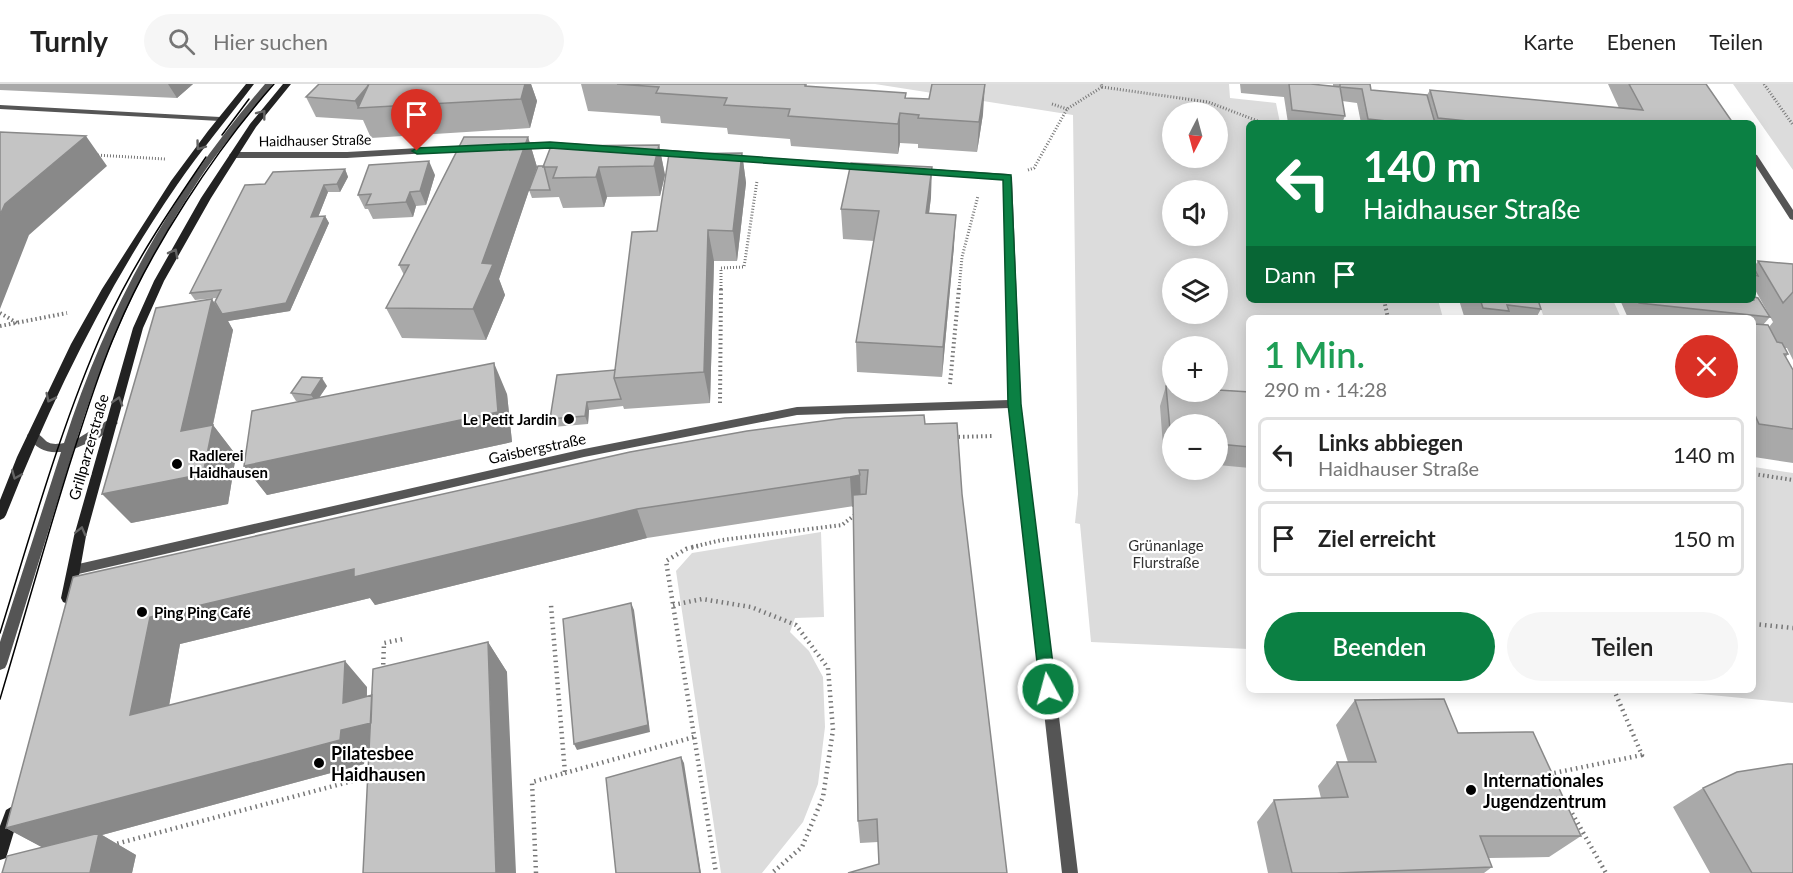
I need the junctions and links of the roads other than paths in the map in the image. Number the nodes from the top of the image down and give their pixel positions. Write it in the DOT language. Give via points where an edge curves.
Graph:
graph roads {
  1 [pos="250,84"];
  2 [pos="268,84"];
  3 [pos="287,84"];
  4 [pos="0,107"];
  5 [pos="220,119"];
  6 [pos="488,147"];
  7 [pos="499,147"];
  8 [pos="597,148"];
  9 [pos="632,151"];
  10 [pos="233,154"];
  11 [pos="702,156"];
  12 [pos="714,156"];
  13 [pos="1756,160"];
  14 [pos="878,168"];
  15 [pos="901,170"];
  16 [pos="1793,217"];
  17 [pos="1015,404"];
  18 [pos="112,423"];
  19 [pos="33,435"];
  20 [pos="69,446"];
  21 [pos="0,515"];
  22 [pos="74,570"];
  23 [pos="64,616"];
  24 [pos="0,664"];
  25 [pos="16,797"];
  26 [pos="0,852"];
  27 [pos="1070,873"];
  1 -- 5 [label="main road"];
  2 -- 20 [label="street" via="224,139 152,249 100,354"];
  10 -- 3 [label="main road, Grillparzerstraße, one-way"];
  4 -- 5 [label="street"];
  5 -- 19 [label="main road, one-way" via="95,308"];
  6 -- 10 [label="street, Haidhauser Straße" via="347,154"];
  7 -- 8 [label="street"];
  9 -- 11 [label="street"];
  18 -- 10 [label="main road, Grillparzerstraße, one-way" via="148,305"];
  12 -- 14 [label="street"];
  13 -- 16 [label="street"];
  15 -- 17 [label="street" via="1008,177"];
  17 -- 22 [label="street, Gaisbergstraße" via="815,409 584,453"];
  17 -- 27 [label="street"];
  18 -- 20 [label="street" via="88,440"];
  22 -- 18 [label="main road, Grillparzerstraße, one-way"];
  19 -- 20 [label="street" via="41,445"];
  19 -- 21 [label="main road, one-way"];
  20 -- 24 [label="street"];
  22 -- 23 [label="main road, Grillparzerstraße"];
  25 -- 26 [label="main road"];
}
